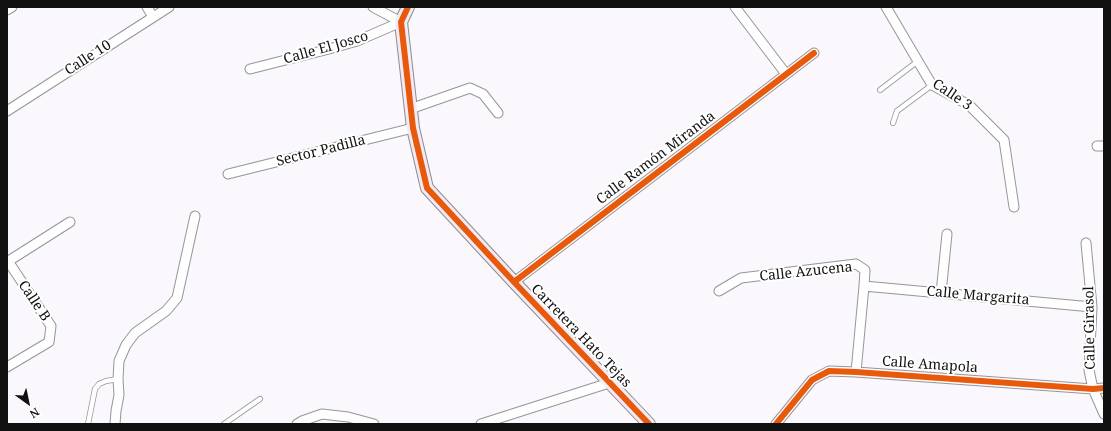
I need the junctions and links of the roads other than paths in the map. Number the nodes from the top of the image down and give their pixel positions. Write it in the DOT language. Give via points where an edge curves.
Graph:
graph roads {
  1 [pos="12,7"];
  2 [pos="147,7"];
  3 [pos="169,7"];
  4 [pos="373,7"];
  5 [pos="408,7"];
  6 [pos="735,7"];
  7 [pos="886,7"];
  8 [pos="7,10"];
  9 [pos="154,17"];
  10 [pos="401,22"];
  11 [pos="814,53"];
  12 [pos="918,61"];
  13 [pos="250,69"];
  14 [pos="786,74"];
  15 [pos="932,85"];
  16 [pos="880,90"];
  17 [pos="410,109"];
  18 [pos="7,111"];
  19 [pos="498,113"];
  20 [pos="893,123"];
  21 [pos="414,128"];
  22 [pos="228,174"];
  23 [pos="1014,207"];
  24 [pos="195,216"];
  25 [pos="70,222"];
  26 [pos="947,234"];
  27 [pos="1086,243"];
  28 [pos="8,262"];
  29 [pos="514,282"];
  30 [pos="864,286"];
  31 [pos="719,291"];
  32 [pos="941,293"];
  33 [pos="1092,307"];
  34 [pos="7,367"];
  35 [pos="856,372"];
  36 [pos="118,379"];
  37 [pos="609,383"];
  38 [pos="1104,388"];
  39 [pos="1093,389"];
  40 [pos="260,399"];
  41 [pos="1104,414"];
  42 [pos="88,424"];
  43 [pos="115,424"];
  44 [pos="224,424"];
  45 [pos="297,424"];
  46 [pos="374,424"];
  47 [pos="480,424"];
  48 [pos="649,424"];
  49 [pos="776,424"];
  1 -- 8 [label="street"];
  2 -- 9 [label="street"];
  3 -- 9 [label="street, Calle 10"];
  4 -- 10 [label="street"];
  5 -- 10 [label="street"];
  6 -- 14 [label="street"];
  7 -- 12 [label="street, Calle 3"];
  9 -- 18 [label="street, Calle 10"];
  10 -- 13 [label="street, Calle El Josco" via="357,41"];
  10 -- 17 [label="street, Carretera Hato Tejas"];
  11 -- 14 [label="street, Calle Ramón Miranda"];
  12 -- 15 [label="street, Calle 3"];
  12 -- 16 [label="lane"];
  14 -- 29 [label="street, Calle Ramón Miranda"];
  15 -- 20 [label="lane" via="896,112"];
  15 -- 23 [label="street, Calle 3" via="969,105 1004,140"];
  17 -- 19 [label="street" via="470,88 483,94"];
  17 -- 21 [label="street, Carretera Hato Tejas"];
  21 -- 22 [label="street, Sector Padilla"];
  21 -- 29 [label="street, Carretera Hato Tejas" via="427,188"];
  24 -- 36 [label="street" via="177,298 166,311 135,333 126,344 119,361"];
  25 -- 28 [label="street"];
  26 -- 32 [label="street"];
  27 -- 33 [label="street, Calle Girasol"];
  28 -- 34 [label="street, Calle B" via="51,326 49,342"];
  29 -- 37 [label="street, Carretera Hato Tejas"];
  30 -- 31 [label="street, Calle Azucena" via="865,270 856,264 741,278"];
  30 -- 32 [label="street, Calle Margarita"];
  30 -- 35 [label="street, Calle Azucena"];
  32 -- 33 [label="street, Calle Margarita"];
  33 -- 39 [label="street, Calle Girasol" via="1089,370"];
  35 -- 39 [label="street, Calle Amapola"];
  35 -- 49 [label="street, Calle Amapola" via="829,371 812,380"];
  36 -- 42 [label="lane" via="99,384 95,389"];
  36 -- 43 [label="street" via="119,395"];
  37 -- 47 [label="street"];
  37 -- 48 [label="street, Carretera Hato Tejas"];
  38 -- 39 [label="street, Calle Amapola"];
  39 -- 41 [label="street, Calle Girasol"];
  40 -- 44 [label="lane"];
  45 -- 46 [label="street" via="322,414 348,416"];
}
